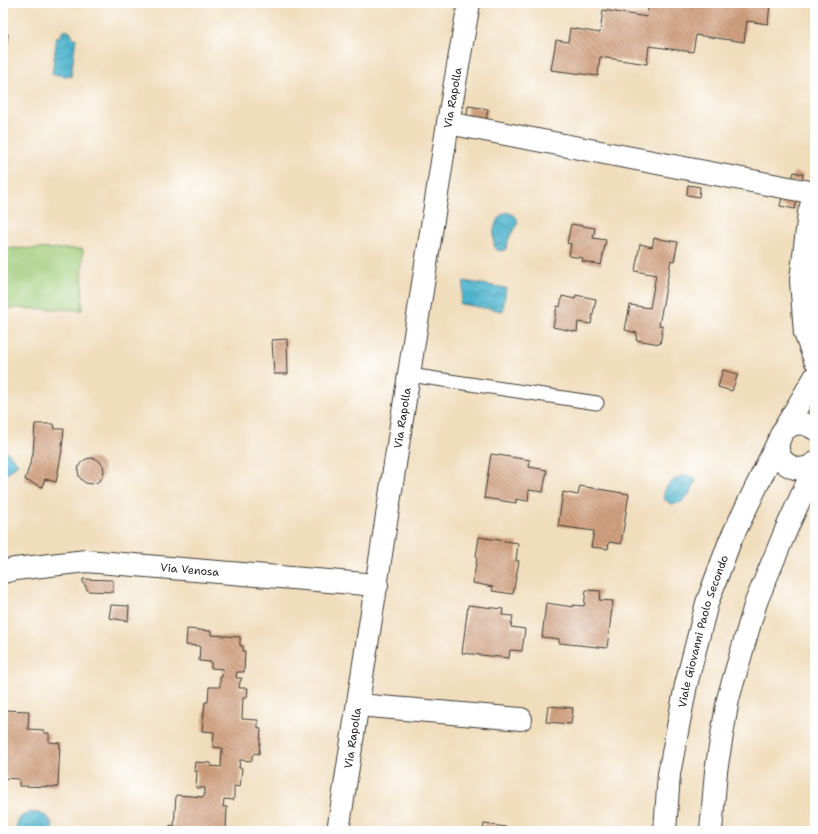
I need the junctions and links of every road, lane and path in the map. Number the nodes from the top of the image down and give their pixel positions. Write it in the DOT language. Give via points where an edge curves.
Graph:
graph roads {
  1 [pos="465,4"];
  2 [pos="448,123"];
  3 [pos="815,193"];
  4 [pos="815,360"];
  5 [pos="410,375"];
  6 [pos="815,378"];
  7 [pos="598,403"];
  8 [pos="815,429"];
  9 [pos="780,437"];
  10 [pos="815,463"];
  11 [pos="812,479"];
  12 [pos="3,572"];
  13 [pos="376,585"];
  14 [pos="358,705"];
  15 [pos="521,719"];
  16 [pos="338,831"];
  17 [pos="665,831"];
  18 [pos="711,831"];
  1 -- 2 [label="street, Via Rapolla"];
  2 -- 3 [label="street"];
  2 -- 5 [label="street, Via Rapolla"];
  3 -- 4 [label="street" via="809,213 801,280 804,333"];
  5 -- 7 [label="lane"];
  5 -- 13 [label="street, Via Rapolla"];
  6 -- 9 [label="street, Viale Giovanni Paolo Secondo"];
  8 -- 9 [label="street" via="803,423 796,424 789,426"];
  9 -- 10 [label="street" via="778,449 784,462 797,468 805,468"];
  9 -- 17 [label="street, Viale Giovanni Paolo Secondo" via="730,541 707,603 686,685 671,767"];
  11 -- 18 [label="street" via="786,530 756,602 728,699 716,771"];
  12 -- 13 [label="street, Via Venosa" via="86,561"];
  13 -- 14 [label="street, Via Rapolla"];
  14 -- 15 [label="street"];
  14 -- 16 [label="street, Via Rapolla"];
}
